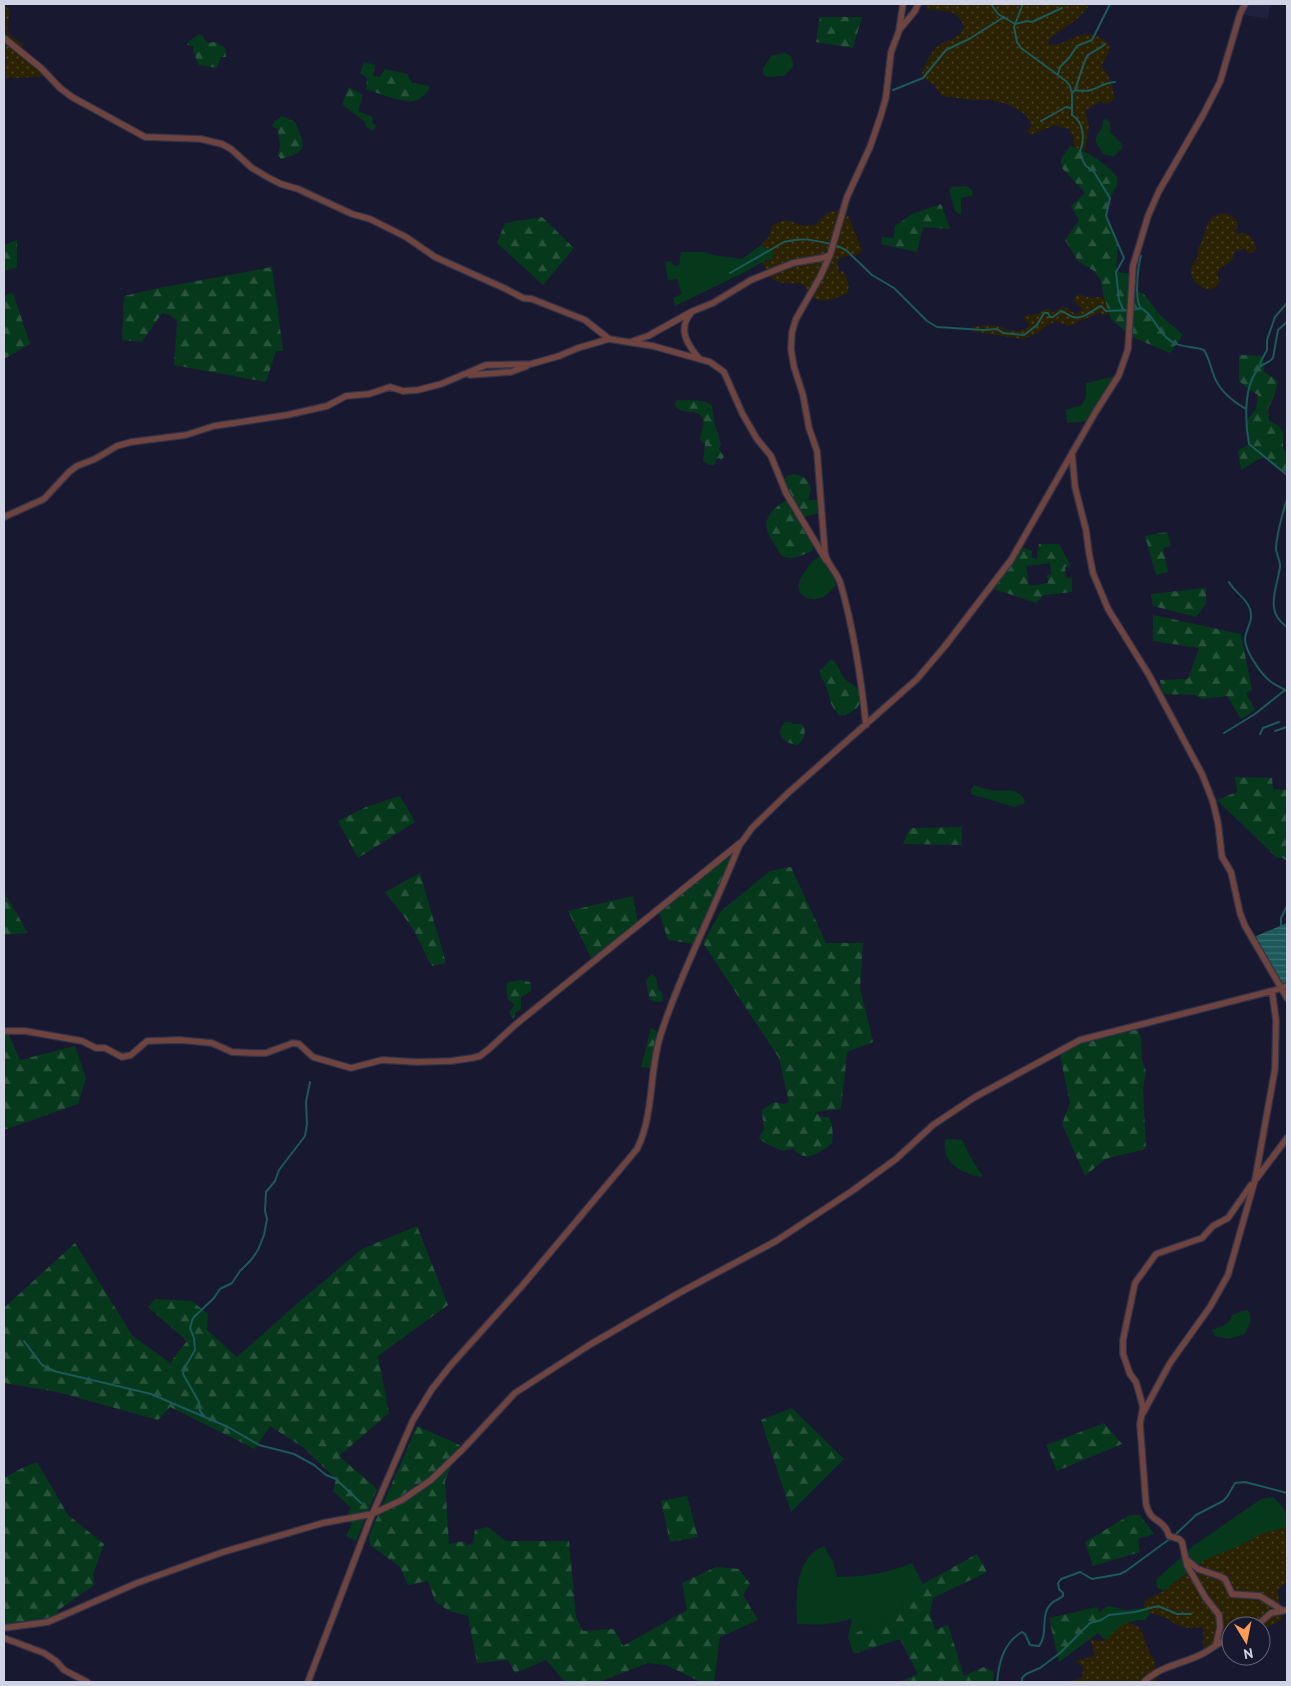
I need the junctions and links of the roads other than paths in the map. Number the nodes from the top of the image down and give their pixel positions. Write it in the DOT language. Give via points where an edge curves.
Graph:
graph roads {
  1 [pos="903,4"];
  2 [pos="918,4"];
  3 [pos="1245,4"];
  4 [pos="899,31"];
  5 [pos="4,38"];
  6 [pos="830,255"];
  7 [pos="693,310"];
  8 [pos="609,339"];
  9 [pos="630,342"];
  10 [pos="699,359"];
  11 [pos="1072,452"];
  12 [pos="4,517"];
  13 [pos="826,560"];
  14 [pos="866,725"];
  15 [pos="743,840"];
  16 [pos="1284,987"];
  17 [pos="1272,991"];
  18 [pos="1287,998"];
  19 [pos="4,1031"];
  20 [pos="1287,1138"];
  21 [pos="1255,1180"];
  22 [pos="1143,1413"];
  23 [pos="372,1514"];
  24 [pos="1186,1559"];
  25 [pos="1284,1610"];
  26 [pos="1268,1616"];
  27 [pos="4,1628"];
  28 [pos="4,1638"];
  29 [pos="1221,1642"];
  30 [pos="1216,1645"];
  31 [pos="87,1682"];
  32 [pos="308,1682"];
  33 [pos="1144,1682"];
  1 -- 4 [label="street"];
  2 -- 4 [label="street"];
  3 -- 11 [label="street" via="1220,82 1148,216 1133,266 1128,349 1119,375"];
  4 -- 6 [label="street" via="891,52 881,115 846,197"];
  5 -- 8 [label="street" via="72,97 144,137 201,139 222,144 269,178 370,219 406,237 435,257 522,298 585,320"];
  6 -- 7 [label="street" via="794,263 751,280"];
  6 -- 13 [label="street" via="796,319 791,349 817,451"];
  7 -- 9 [label="street" via="648,336"];
  7 -- 10 [label="street" via="686,321 685,337"];
  8 -- 9 [label="street"];
  8 -- 12 [label="street" via="531,364 486,365 418,390 403,392 390,387 369,394 346,396 327,406 288,415 214,426 186,436 131,442 77,466 44,499"];
  9 -- 10 [label="street"];
  10 -- 13 [label="street" via="724,372 742,413 771,456 786,493"];
  11 -- 14 [label="street" via="1011,560 917,679"];
  11 -- 16 [label="street" via="1075,487 1093,573 1108,609 1149,675 1202,774 1213,802 1222,856 1231,872 1240,913"];
  13 -- 14 [label="street" via="840,580 850,617"];
  14 -- 15 [label="street" via="788,793"];
  15 -- 19 [label="street" via="480,1056 417,1062 382,1060 350,1068 313,1057 299,1044 293,1043 266,1053 252,1054 232,1052 212,1043 180,1040 147,1041 131,1055 122,1057 82,1041 25,1031"];
  15 -- 23 [label="street" via="676,990 655,1055 647,1116 637,1149 432,1389 413,1420"];
  16 -- 17 [label="street"];
  16 -- 18 [label="street"];
  17 -- 21 [label="street" via="1276,1020 1275,1069"];
  17 -- 23 [label="street" via="1080,1040 975,1097 933,1125 896,1160 791,1231 591,1344 515,1393 431,1480 402,1500"];
  20 -- 21 [label="street"];
  21 -- 22 [label="street" via="1228,1275 1210,1307 1170,1363"];
  21 -- 22 [label="street" via="1228,1218 1213,1226 1202,1238 1156,1254 1138,1278 1132,1294 1123,1354 1136,1382"];
  22 -- 24 [label="street" via="1140,1424 1147,1511 1166,1528 1169,1536 1182,1542"];
  23 -- 27 [label="street" via="324,1523 223,1552 137,1583 48,1622"];
  23 -- 32 [label="street"];
  24 -- 25 [label="street" via="1198,1570 1224,1579 1232,1594 1260,1596"];
  24 -- 30 [label="street" via="1205,1597 1219,1615"];
  25 -- 26 [label="street"];
  28 -- 31 [label="street" via="44,1653 64,1670"];
  29 -- 30 [label="street"];
  30 -- 33 [label="street" via="1203,1654 1165,1668"];
}
